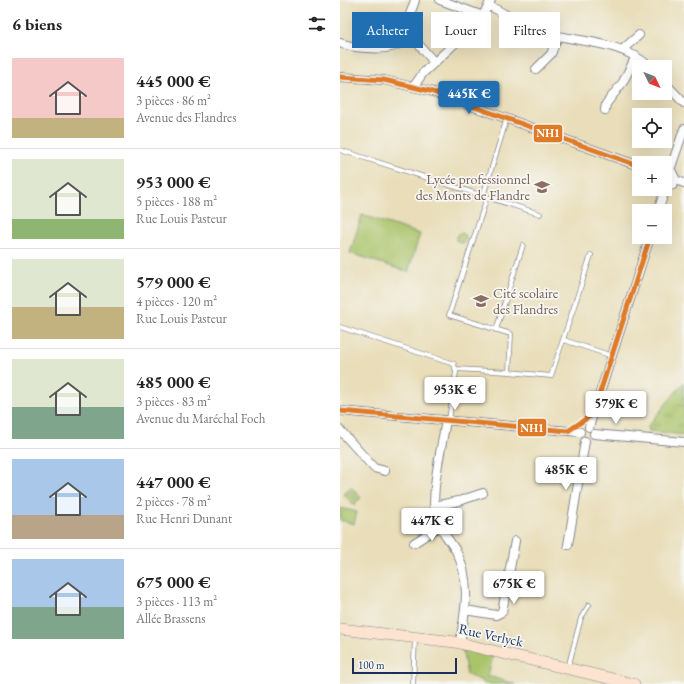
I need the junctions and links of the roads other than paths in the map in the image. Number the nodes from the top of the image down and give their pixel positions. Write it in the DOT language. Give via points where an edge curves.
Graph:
graph roads {
  1 [pos="415,0"];
  2 [pos="440,0"];
  3 [pos="490,3"];
  4 [pos="411,12"];
  5 [pos="472,12"];
  6 [pos="485,12"];
  7 [pos="504,12"];
  8 [pos="640,35"];
  9 [pos="560,36"];
  10 [pos="340,43"];
  11 [pos="352,46"];
  12 [pos="422,48"];
  13 [pos="449,48"];
  14 [pos="553,48"];
  15 [pos="622,50"];
  16 [pos="636,56"];
  17 [pos="641,60"];
  18 [pos="434,62"];
  19 [pos="536,69"];
  20 [pos="340,78"];
  21 [pos="414,86"];
  22 [pos="672,90"];
  23 [pos="684,103"];
  24 [pos="605,110"];
  25 [pos="507,118"];
  26 [pos="684,128"];
  27 [pos="340,150"];
  28 [pos="672,158"];
  29 [pos="632,164"];
  30 [pos="672,173"];
  31 [pos="675,180"];
  32 [pos="684,183"];
  33 [pos="672,185"];
  34 [pos="485,196"];
  35 [pos="540,214"];
  36 [pos="648,244"];
  37 [pos="523,245"];
  38 [pos="590,255"];
  39 [pos="340,327"];
  40 [pos="496,330"];
  41 [pos="564,340"];
  42 [pos="612,356"];
  43 [pos="456,368"];
  44 [pos="509,372"];
  45 [pos="340,411"];
  46 [pos="593,414"];
  47 [pos="448,421"];
  48 [pos="589,427"];
  49 [pos="340,430"];
  50 [pos="568,431"];
  51 [pos="580,432"];
  52 [pos="594,434"];
  53 [pos="585,441"];
  54 [pos="684,442"];
  55 [pos="385,471"];
  56 [pos="483,493"];
  57 [pos="434,506"];
  58 [pos="440,526"];
  59 [pos="515,541"];
  60 [pos="414,543"];
  61 [pos="568,545"];
  62 [pos="589,605"];
  63 [pos="465,610"];
  64 [pos="340,629"];
  65 [pos="415,637"];
  66 [pos="460,643"];
  67 [pos="568,668"];
  68 [pos="413,684"];
  69 [pos="634,684"];
  1 -- 4 [label="street"];
  2 -- 5 [label="street"];
  3 -- 6 [label="street"];
  3 -- 7 [label="street"];
  8 -- 15 [label="street"];
  9 -- 15 [label="street"];
  10 -- 11 [label="street"];
  12 -- 18 [label="street"];
  13 -- 18 [label="street"];
  14 -- 19 [label="street" via="551,54"];
  15 -- 16 [label="street"];
  16 -- 17 [label="street"];
  16 -- 24 [label="street" via="623,82 606,104"];
  18 -- 21 [label="street" via="420,75"];
  20 -- 21 [label="street" via="384,80"];
  21 -- 25 [label="street"];
  22 -- 23 [label="street"];
  25 -- 29 [label="street"];
  25 -- 34 [label="lane"];
  26 -- 28 [label="street"];
  27 -- 34 [label="lane"];
  30 -- 31 [label="street"];
  31 -- 32 [label="street"];
  31 -- 33 [label="street"];
  34 -- 35 [label="lane"];
  34 -- 40 [label="lane" via="450,315"];
  36 -- 42 [label="street"];
  37 -- 40 [label="lane"];
  38 -- 41 [label="lane"];
  39 -- 43 [label="lane" via="450,361"];
  40 -- 44 [label="lane" via="511,334"];
  41 -- 42 [label="lane"];
  41 -- 44 [label="lane" via="551,376"];
  42 -- 46 [label="street"];
  43 -- 44 [label="lane"];
  43 -- 47 [label="lane"];
  45 -- 47 [label="street"];
  46 -- 48 [label="street"];
  46 -- 50 [label="lane"];
  47 -- 50 [label="street"];
  47 -- 57 [label="street"];
  48 -- 51 [label="street" via="583,428"];
  48 -- 52 [label="street" via="593,429"];
  49 -- 55 [label="street" via="374,468"];
  50 -- 51 [label="street"];
  51 -- 53 [label="street" via="581,438"];
  52 -- 53 [label="street" via="592,439"];
  52 -- 54 [label="street"];
  53 -- 61 [label="street"];
  56 -- 57 [label="street"];
  57 -- 58 [label="street"];
  58 -- 60 [label="street"];
  58 -- 63 [label="street" via="456,551 464,571 467,588"];
  59 -- 63 [label="street" via="502,612 496,615"];
  62 -- 67 [label="lane" via="581,618"];
  63 -- 66 [label="street"];
  64 -- 65 [label="street, Rue Verlyck"];
  65 -- 66 [label="street, Rue Verlyck"];
  65 -- 68 [label="lane"];
  66 -- 67 [label="street, Rue Verlyck"];
  67 -- 69 [label="street, Rue Verlyck"];
}
